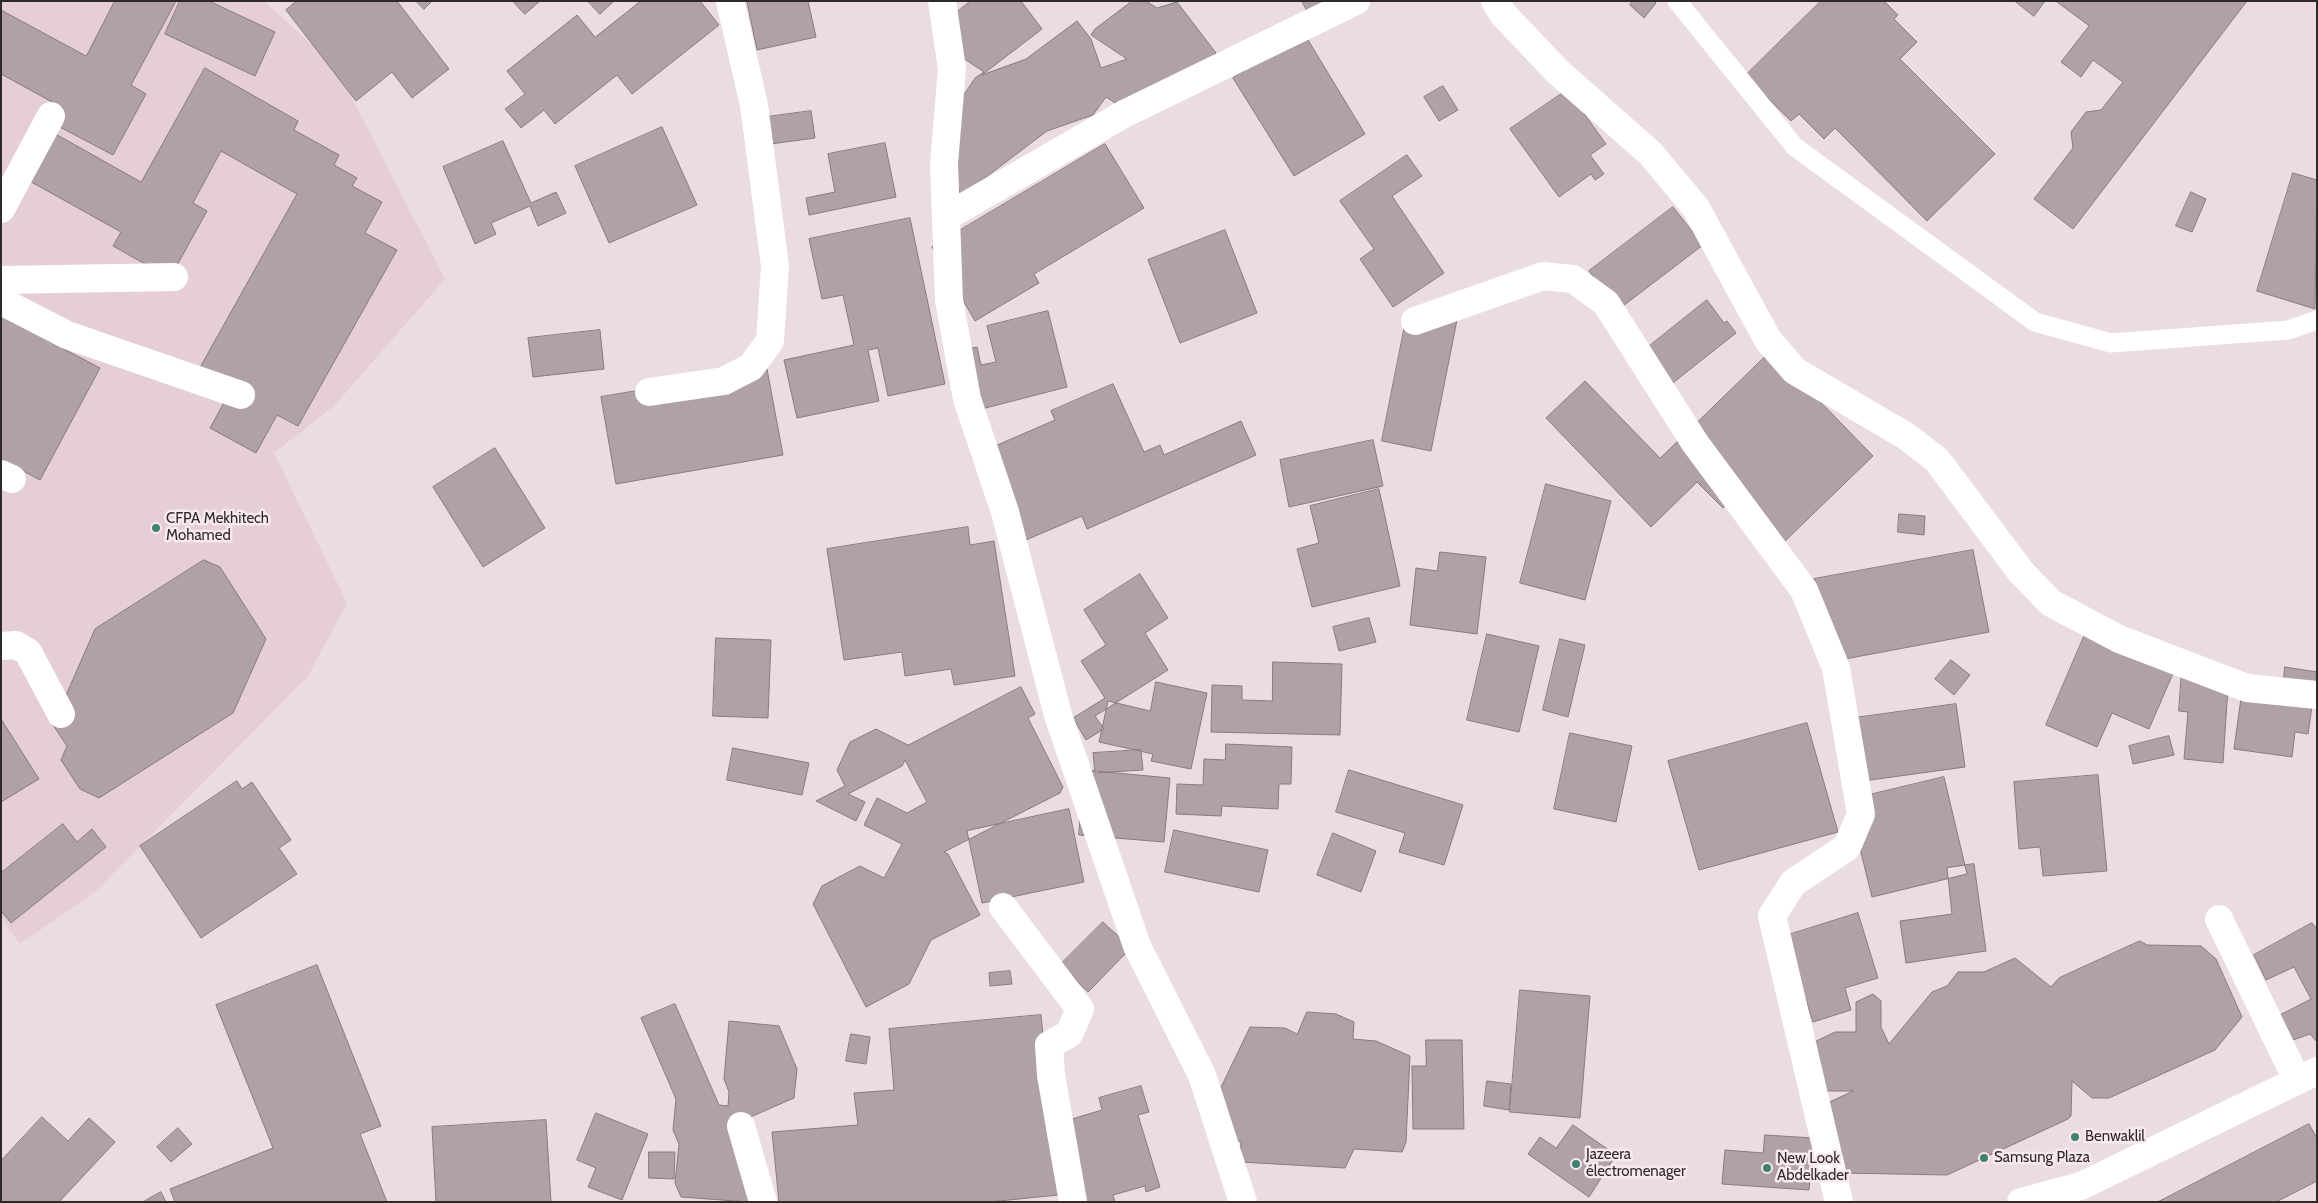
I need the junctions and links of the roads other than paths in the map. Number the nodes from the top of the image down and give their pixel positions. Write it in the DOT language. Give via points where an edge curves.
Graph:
graph roads {
  1 [pos="730,1"];
  2 [pos="942,1"];
  3 [pos="1356,1"];
  4 [pos="1495,1"];
  5 [pos="1677,1"];
  6 [pos="51,116"];
  7 [pos="1,209"];
  8 [pos="946,217"];
  9 [pos="174,276"];
  10 [pos="1,280"];
  11 [pos="1,300"];
  12 [pos="2317,320"];
  13 [pos="1415,321"];
  14 [pos="649,392"];
  15 [pos="241,395"];
  16 [pos="1,646"];
  17 [pos="2317,694"];
  18 [pos="61,714"];
  19 [pos="1003,907"];
  20 [pos="2219,919"];
  21 [pos="2307,1076"];
  22 [pos="741,1126"];
  23 [pos="764,1202"];
  24 [pos="1073,1202"];
  25 [pos="1244,1202"];
  26 [pos="1838,1202"];
  27 [pos="2021,1202"];
  1 -- 14 [label="street" via="754,105 775,266 770,341 752,367 724,381"];
  2 -- 8 [label="street" via="952,69 944,164"];
  3 -- 8 [label="street" via="1124,114"];
  4 -- 17 [label="street" via="1503,14 1558,72 1650,154 1696,208 1768,340 1795,371 1906,436 1937,460 2021,572 2052,603 2119,639 2247,688"];
  5 -- 12 [label="lane" via="1795,147 2035,322 2111,343 2288,330"];
  6 -- 7 [label="street"];
  8 -- 25 [label="street" via="949,300 967,398 1005,512 1058,715 1137,946 1202,1075"];
  9 -- 10 [label="street"];
  11 -- 15 [label="street" via="67,335"];
  13 -- 26 [label="street" via="1543,276 1573,279 1606,303 1695,443 1804,590 1836,668 1860,814 1847,847 1793,883 1772,916"];
  16 -- 18 [label="street" via="16,645 28,652"];
  19 -- 24 [label="street" via="1080,1009 1068,1034 1049,1045 1051,1075"];
  20 -- 21 [label="street"];
  21 -- 27 [label="street" via="2080,1186"];
  22 -- 23 [label="street"];
}
